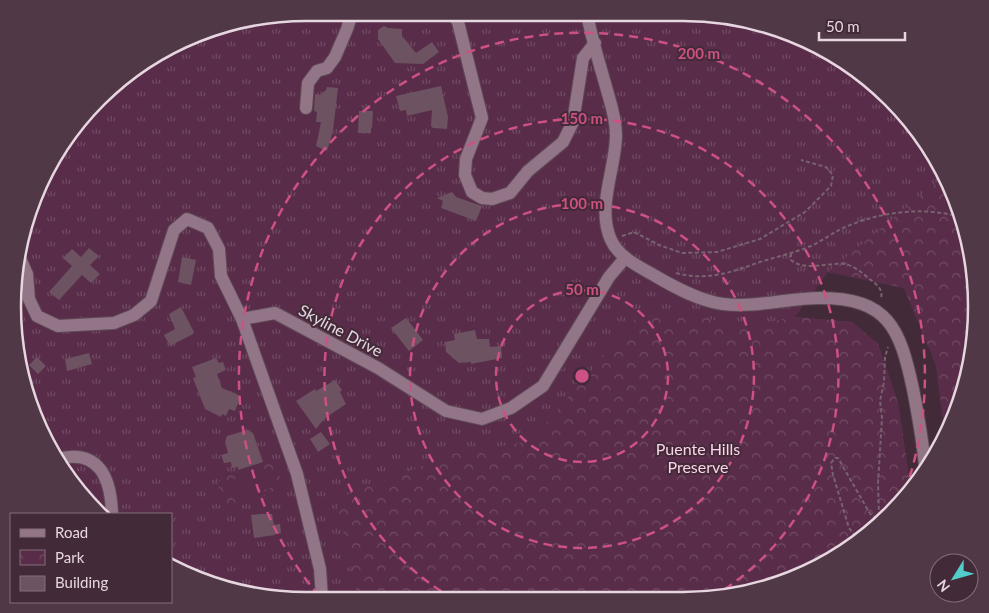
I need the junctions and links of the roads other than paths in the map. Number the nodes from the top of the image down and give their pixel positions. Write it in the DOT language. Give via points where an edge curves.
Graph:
graph roads {
  1 [pos="349,21"];
  2 [pos="457,21"];
  3 [pos="589,21"];
  4 [pos="595,43"];
  5 [pos="306,108"];
  6 [pos="625,258"];
  7 [pos="24,267"];
  8 [pos="242,319"];
  9 [pos="64,457"];
  10 [pos="924,458"];
  11 [pos="112,513"];
  12 [pos="322,592"];
  1 -- 5 [label="street" via="335,57 308,84"];
  2 -- 4 [label="street" via="482,118 466,159 465,175 472,192 482,198 492,199 510,193 528,171 563,142 573,122 583,58"];
  3 -- 4 [label="street"];
  4 -- 6 [label="street" via="616,135 606,218 611,240"];
  6 -- 8 [label="street, Skyline Drive" via="609,276 543,386 511,408 482,420 446,411 378,368 275,313"];
  6 -- 10 [label="street" via="663,281 721,304 821,298 853,301 879,312 891,324 906,359"];
  7 -- 8 [label="street" via="29,299 37,316 58,326 114,323 134,315 151,301 174,230 187,219 208,228 219,249 221,276"];
  8 -- 12 [label="street" via="297,474 320,569"];
  9 -- 11 [label="street" via="84,457 96,464 109,488"];
}
